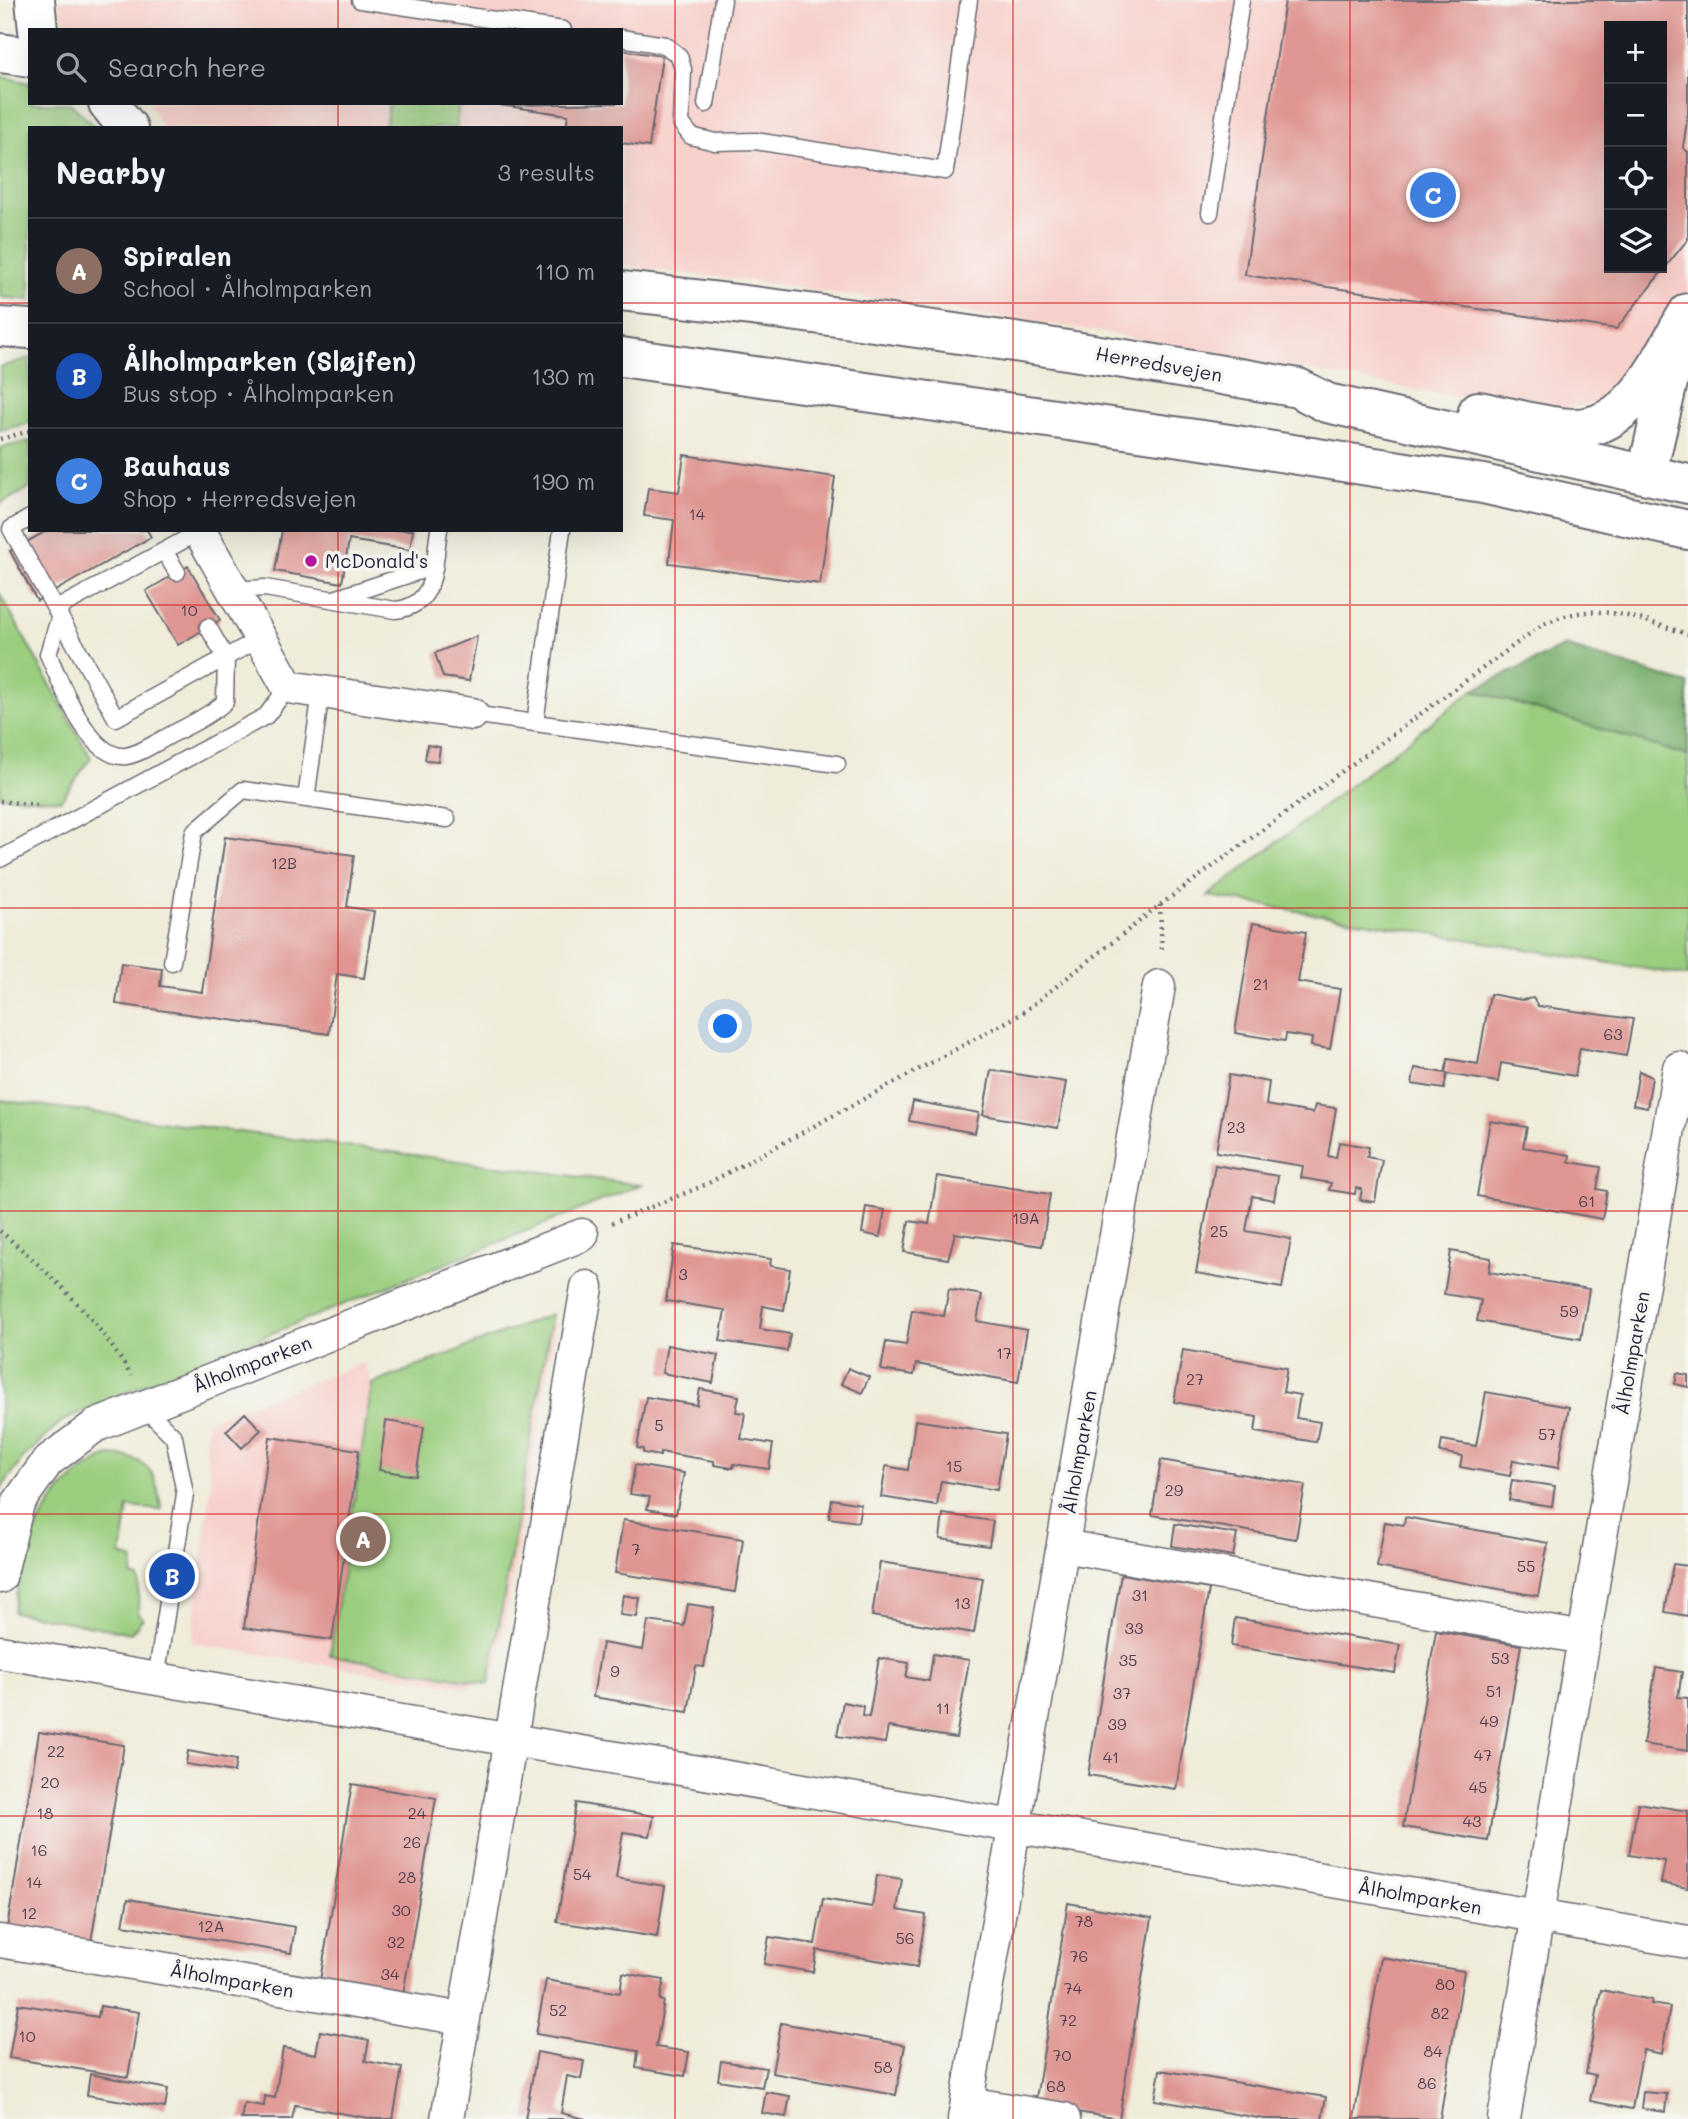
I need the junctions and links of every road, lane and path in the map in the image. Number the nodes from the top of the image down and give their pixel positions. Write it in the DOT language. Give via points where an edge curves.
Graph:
graph roads {
  1 [pos="35,0"];
  2 [pos="360,0"];
  3 [pos="723,0"];
  4 [pos="969,0"];
  5 [pos="1241,0"];
  6 [pos="38,28"];
  7 [pos="549,28"];
  8 [pos="623,38"];
  9 [pos="0,53"];
  10 [pos="28,57"];
  11 [pos="706,104"];
  12 [pos="110,105"];
  13 [pos="126,126"];
  14 [pos="1210,213"];
  15 [pos="623,291"];
  16 [pos="1688,315"];
  17 [pos="0,327"];
  18 [pos="28,329"];
  19 [pos="623,357"];
  20 [pos="1298,388"];
  21 [pos="28,432"];
  22 [pos="0,439"];
  23 [pos="1647,473"];
  24 [pos="1688,484"];
  25 [pos="1688,501"];
  26 [pos="28,519"];
  27 [pos="1688,530"];
  28 [pos="197,532"];
  29 [pos="200,532"];
  30 [pos="439,532"];
  31 [pos="562,532"];
  32 [pos="164,551"];
  33 [pos="434,561"];
  34 [pos="177,572"];
  35 [pos="233,590"];
  36 [pos="332,600"];
  37 [pos="58,613"];
  38 [pos="208,627"];
  39 [pos="1688,634"];
  40 [pos="260,639"];
  41 [pos="226,657"];
  42 [pos="288,687"];
  43 [pos="321,692"];
  44 [pos="472,714"];
  45 [pos="534,723"];
  46 [pos="837,764"];
  47 [pos="306,799"];
  48 [pos="447,819"];
  49 [pos="0,859"];
  50 [pos="1160,905"];
  51 [pos="172,962"];
  52 [pos="1159,986"];
  53 [pos="1679,1068"];
  54 [pos="0,1231"];
  55 [pos="582,1235"];
  56 [pos="587,1287"];
  57 [pos="143,1406"];
  58 [pos="1063,1546"];
  59 [pos="0,1577"];
  60 [pos="1584,1638"];
  61 [pos="0,1652"];
  62 [pos="156,1679"];
  63 [pos="513,1741"];
  64 [pos="1012,1828"];
  65 [pos="1538,1917"];
  66 [pos="0,1941"];
  67 [pos="1688,1942"];
  68 [pos="464,2020"];
  69 [pos="965,2111"];
  70 [pos="447,2119"];
  71 [pos="1064,2119"];
  72 [pos="1504,2119"];
  1 -- 6 [label="street"];
  2 -- 7 [label="lane"];
  3 -- 11 [label="lane"];
  4 -- 8 [label="lane" via="945,171 755,141 715,142 691,136 681,123 680,56 665,45"];
  5 -- 14 [label="lane"];
  9 -- 10 [label="street"];
  12 -- 13 [label="street"];
  15 -- 20 [label="street, Herredsvejen" via="1056,346"];
  16 -- 20 [label="street" via="1632,402 1608,419 1576,428 1325,384"];
  16 -- 23 [label="street" via="1668,373"];
  17 -- 18 [label="street"];
  19 -- 27 [label="street" via="1483,484"];
  20 -- 23 [label="street, Herredsvejen" via="1327,403"];
  21 -- 22 [label="path"];
  23 -- 24 [label="street, Herredsvejen"];
  23 -- 25 [label="street" via="1658,485"];
  26 -- 37 [label="lane" via="11,528"];
  28 -- 32 [label="lane"];
  29 -- 35 [label="street"];
  30 -- 33 [label="lane"];
  31 -- 45 [label="lane"];
  32 -- 34 [label="lane"];
  32 -- 37 [label="lane"];
  33 -- 36 [label="lane" via="423,570"];
  33 -- 36 [label="lane" via="425,598 410,609"];
  35 -- 36 [label="lane" via="265,588"];
  35 -- 40 [label="street"];
  37 -- 41 [label="lane" via="116,718"];
  37 -- 41 [label="lane" via="48,654 93,738 112,753 138,752 219,707 227,694"];
  38 -- 41 [label="lane"];
  39 -- 50 [label="path" via="1610,611 1578,611 1539,626"];
  40 -- 41 [label="lane"];
  40 -- 42 [label="street"];
  42 -- 43 [label="street"];
  42 -- 49 [label="lane" via="266,716"];
  43 -- 44 [label="street"];
  43 -- 47 [label="lane"];
  44 -- 45 [label="lane"];
  45 -- 46 [label="lane"];
  47 -- 48 [label="lane"];
  47 -- 51 [label="lane" via="243,790 194,832"];
  50 -- 52 [label="path" via="1163,946"];
  50 -- 55 [label="path" via="1021,1014 705,1185"];
  52 -- 58 [label="street, Ålholmparken"];
  53 -- 60 [label="street, Ålholmparken"];
  54 -- 57 [label="path" via="71,1298 117,1351 138,1387"];
  55 -- 57 [label="street, Ålholmparken"];
  56 -- 63 [label="street"];
  57 -- 59 [label="street, Ålholmparken" via="95,1426 48,1461 18,1503"];
  57 -- 62 [label="lane" via="174,1437 185,1494"];
  58 -- 60 [label="street"];
  58 -- 64 [label="street, Ålholmparken"];
  60 -- 65 [label="street, Ålholmparken"];
  61 -- 62 [label="street, Ålholmparken"];
  62 -- 63 [label="street, Ålholmparken"];
  63 -- 64 [label="street, Ålholmparken"];
  63 -- 68 [label="street"];
  64 -- 65 [label="street, Ålholmparken"];
  64 -- 69 [label="street, Ålholmparken"];
  65 -- 67 [label="street, Ålholmparken"];
  65 -- 72 [label="street, Ålholmparken"];
  66 -- 68 [label="street, Ålholmparken"];
  68 -- 70 [label="street"];
  69 -- 71 [label="street, Ålholmparken"];
}
